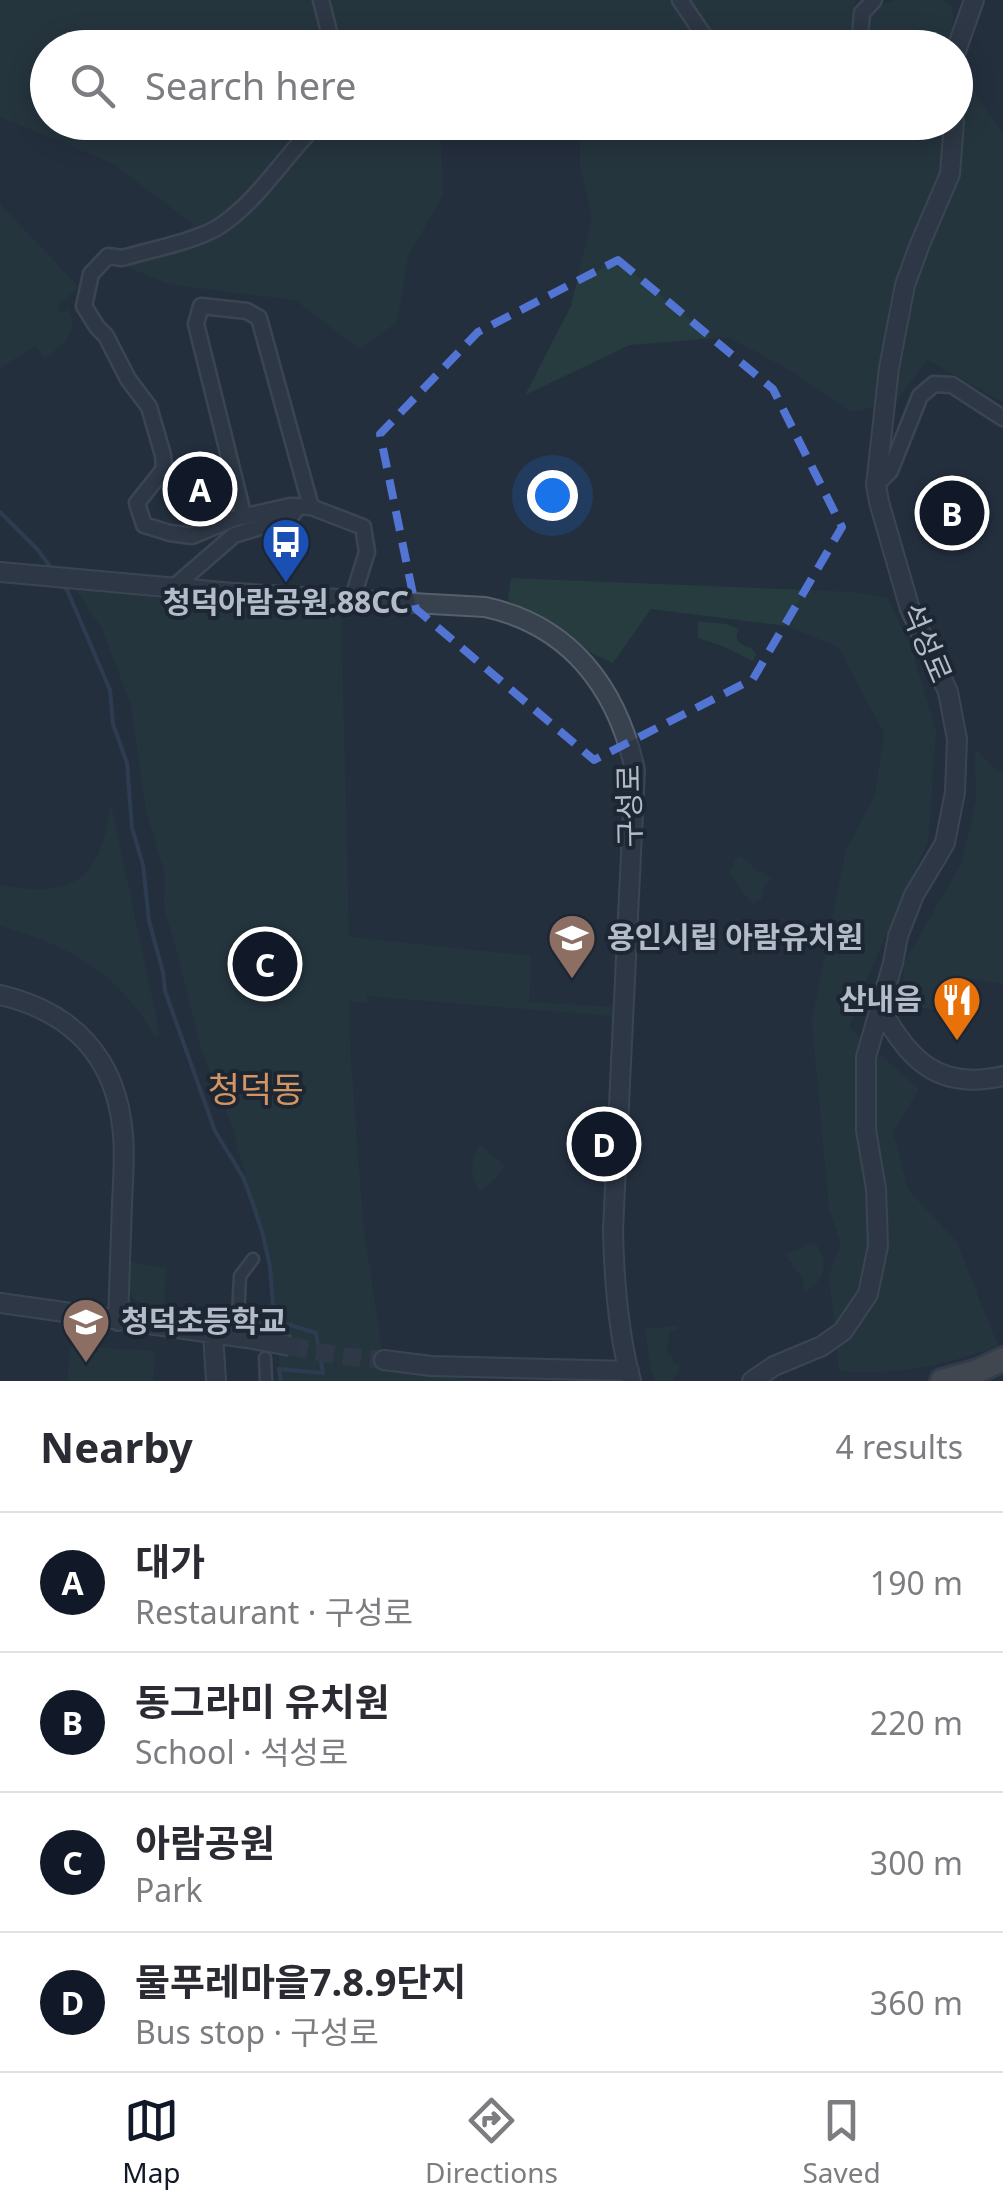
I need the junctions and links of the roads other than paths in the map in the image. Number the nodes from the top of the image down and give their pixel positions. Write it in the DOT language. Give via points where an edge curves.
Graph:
graph roads {
  1 [pos="320,0"];
  2 [pos="680,0"];
  3 [pos="874,0"];
  4 [pos="974,0"];
  5 [pos="328,30"];
  6 [pos="700,30"];
  7 [pos="861,30"];
  8 [pos="964,30"];
  9 [pos="301,140"];
  10 [pos="953,140"];
  11 [pos="1003,418"];
  12 [pos="876,485"];
  13 [pos="304,507"];
  14 [pos="244,517"];
  15 [pos="0,572"];
  16 [pos="174,587"];
  17 [pos="352,600"];
  18 [pos="0,995"];
  19 [pos="880,1008"];
  20 [pos="1003,1076"];
  21 [pos="252,1259"];
  22 [pos="0,1304"];
  23 [pos="118,1321"];
  24 [pos="214,1333"];
  25 [pos="242,1337"];
  26 [pos="290,1346"];
  27 [pos="265,1358"];
  28 [pos="1003,1359"];
  29 [pos="384,1360"];
  30 [pos="630,1376"];
  31 [pos="216,1381"];
  32 [pos="266,1381"];
  33 [pos="752,1381"];
  34 [pos="942,1381"];
  1 -- 5 [label="street"];
  2 -- 6 [label="street"];
  3 -- 7 [label="street" via="862,14"];
  4 -- 8 [label="street"];
  9 -- 14 [label="street" via="244,207 217,228 122,258 108,256 91,274 84,306 149,407 163,455 164,469 136,503 144,524 192,536"];
  10 -- 12 [label="street, 석성로" via="950,174 905,284"];
  11 -- 12 [label="street" via="952,386 934,384 920,396 890,471"];
  12 -- 19 [label="street, 석성로" via="910,609 948,692 958,739 945,843 914,895"];
  13 -- 14 [label="street"];
  13 -- 14 [label="street" via="259,318 201,306 196,324"];
  13 -- 16 [label="street" via="290,518 234,535"];
  13 -- 17 [label="street" via="363,526 367,552"];
  15 -- 16 [label="street, 구성로"];
  16 -- 17 [label="street, 구성로"];
  17 -- 30 [label="street, 구성로" via="485,607 519,616 572,651 598,680 622,724 635,770 613,1230"];
  18 -- 23 [label="street" via="61,1020 91,1048 114,1090 124,1150"];
  19 -- 20 [label="street" via="906,1050 934,1071 963,1080"];
  19 -- 33 [label="street, 석성로" via="866,1056 878,1246 868,1294 843,1331"];
  21 -- 25 [label="street" via="240,1276"];
  22 -- 23 [label="street"];
  23 -- 24 [label="street"];
  24 -- 25 [label="street"];
  24 -- 31 [label="street"];
  25 -- 26 [label="street, bridge"];
  27 -- 32 [label="street"];
  28 -- 34 [label="highway"];
  29 -- 30 [label="street"];
}
